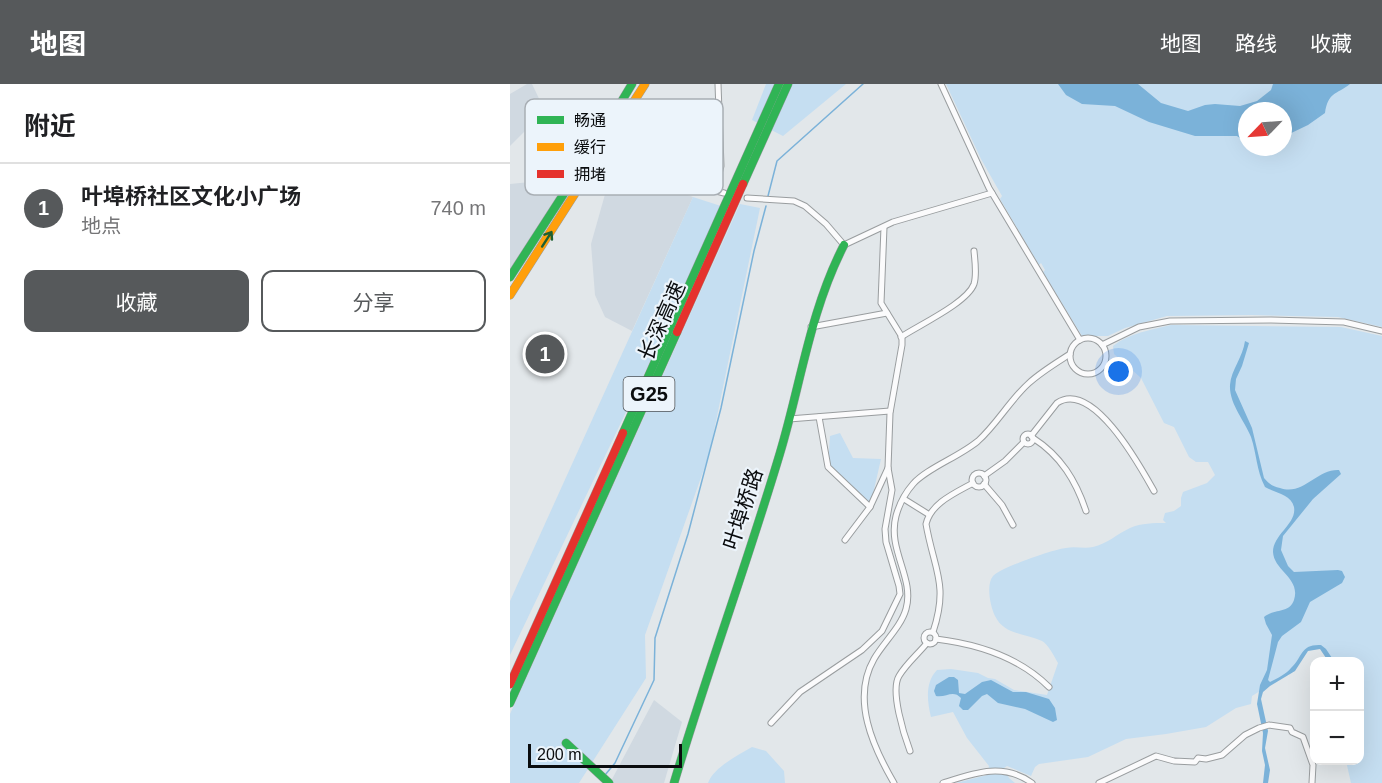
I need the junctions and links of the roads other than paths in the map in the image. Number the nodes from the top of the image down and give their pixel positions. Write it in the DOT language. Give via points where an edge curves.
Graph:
graph roads {
  1 [pos="632,84"];
  2 [pos="645,84"];
  3 [pos="718,84"];
  4 [pos="779,84"];
  5 [pos="788,84"];
  6 [pos="941,84"];
  7 [pos="623,99"];
  8 [pos="636,99"];
  9 [pos="719,99"];
  10 [pos="992,193"];
  11 [pos="563,195"];
  12 [pos="574,195"];
  13 [pos="747,198"];
  14 [pos="884,227"];
  15 [pos="844,246"];
  16 [pos="974,251"];
  17 [pos="510,277"];
  18 [pos="512,288"];
  19 [pos="510,296"];
  20 [pos="887,313"];
  21 [pos="811,327"];
  22 [pos="1382,331"];
  23 [pos="901,337"];
  24 [pos="1080,340"];
  25 [pos="1102,345"];
  26 [pos="1070,354"];
  27 [pos="890,411"];
  28 [pos="819,417"];
  29 [pos="789,419"];
  30 [pos="1032,437"];
  31 [pos="888,468"];
  32 [pos="984,476"];
  33 [pos="973,483"];
  34 [pos="984,484"];
  35 [pos="1154,491"];
  36 [pos="904,499"];
  37 [pos="870,507"];
  38 [pos="1086,511"];
  39 [pos="928,514"];
  40 [pos="1013,525"];
  41 [pos="845,540"];
  42 [pos="933,632"];
  43 [pos="936,639"];
  44 [pos="927,643"];
  45 [pos="510,684"];
  46 [pos="1049,687"];
  47 [pos="510,703"];
  48 [pos="771,723"];
  49 [pos="566,743"];
  50 [pos="910,751"];
  51 [pos="608,782"];
  52 [pos="674,783"];
  53 [pos="894,783"];
  54 [pos="943,783"];
  55 [pos="1032,783"];
  56 [pos="1100,783"];
  57 [pos="1312,783"];
  1 -- 7 [label="main road"];
  2 -- 8 [label="main road"];
  3 -- 9 [label="street"];
  4 -- 45 [label="main road, 长深高速 / G25"];
  5 -- 47 [label="main road, 长深高速 / G25"];
  6 -- 10 [label="street"];
  10 -- 14 [label="street"];
  10 -- 24 [label="street"];
  11 -- 17 [label="main road"];
  18 -- 12 [label="main road, one-way"];
  13 -- 15 [label="street" via="794,201 805,206"];
  14 -- 15 [label="street"];
  14 -- 20 [label="street" via="881,303"];
  15 -- 21 [label="main road, 叶埠桥路" via="830,270"];
  16 -- 23 [label="street" via="976,275 971,289"];
  18 -- 19 [label="main road"];
  20 -- 21 [label="street"];
  20 -- 23 [label="street"];
  21 -- 29 [label="main road, 叶埠桥路"];
  22 -- 25 [label="street" via="1344,322 1170,321 1139,327"];
  23 -- 27 [label="street"];
  24 -- 25 [label="street" via="1092,338"];
  24 -- 26 [label="street"];
  25 -- 26 [label="street" via="1105,363 1092,374 1075,370"];
  26 -- 36 [label="street" via="1028,384 979,441 915,482"];
  27 -- 28 [label="street"];
  27 -- 31 [label="street"];
  28 -- 29 [label="street"];
  28 -- 37 [label="street" via="828,467"];
  29 -- 52 [label="main road, 叶埠桥路"];
  30 -- 32 [label="street" via="1024,436 1024,442"];
  30 -- 35 [label="street" via="1062,400 1088,405 1109,424"];
  30 -- 38 [label="street" via="1070,474"];
  31 -- 37 [label="street"];
  31 -- 48 [label="street" via="892,490 886,542 900,594 894,608 882,631 862,650 800,692"];
  32 -- 33 [label="street" via="976,474"];
  32 -- 34 [label="street"];
  33 -- 34 [label="street" via="978,487"];
  33 -- 39 [label="street"];
  34 -- 40 [label="street"];
  36 -- 39 [label="street"];
  36 -- 53 [label="street" via="897,513 894,543 908,600 905,613 874,659 864,689 870,735"];
  37 -- 41 [label="street"];
  39 -- 42 [label="street" via="926,524 941,588"];
  42 -- 43 [label="street"];
  42 -- 44 [label="street" via="924,636"];
  43 -- 44 [label="street"];
  43 -- 46 [label="street" via="979,647 1003,657 1037,675"];
  44 -- 50 [label="street" via="896,683 901,724"];
  49 -- 51 [label="main road"];
  54 -- 55 [label="street" via="994,770 1022,776"];
  56 -- 57 [label="street" via="1156,756 1195,762 1198,758 1222,755 1245,735 1269,725 1290,728 1303,737 1313,765"];
}
